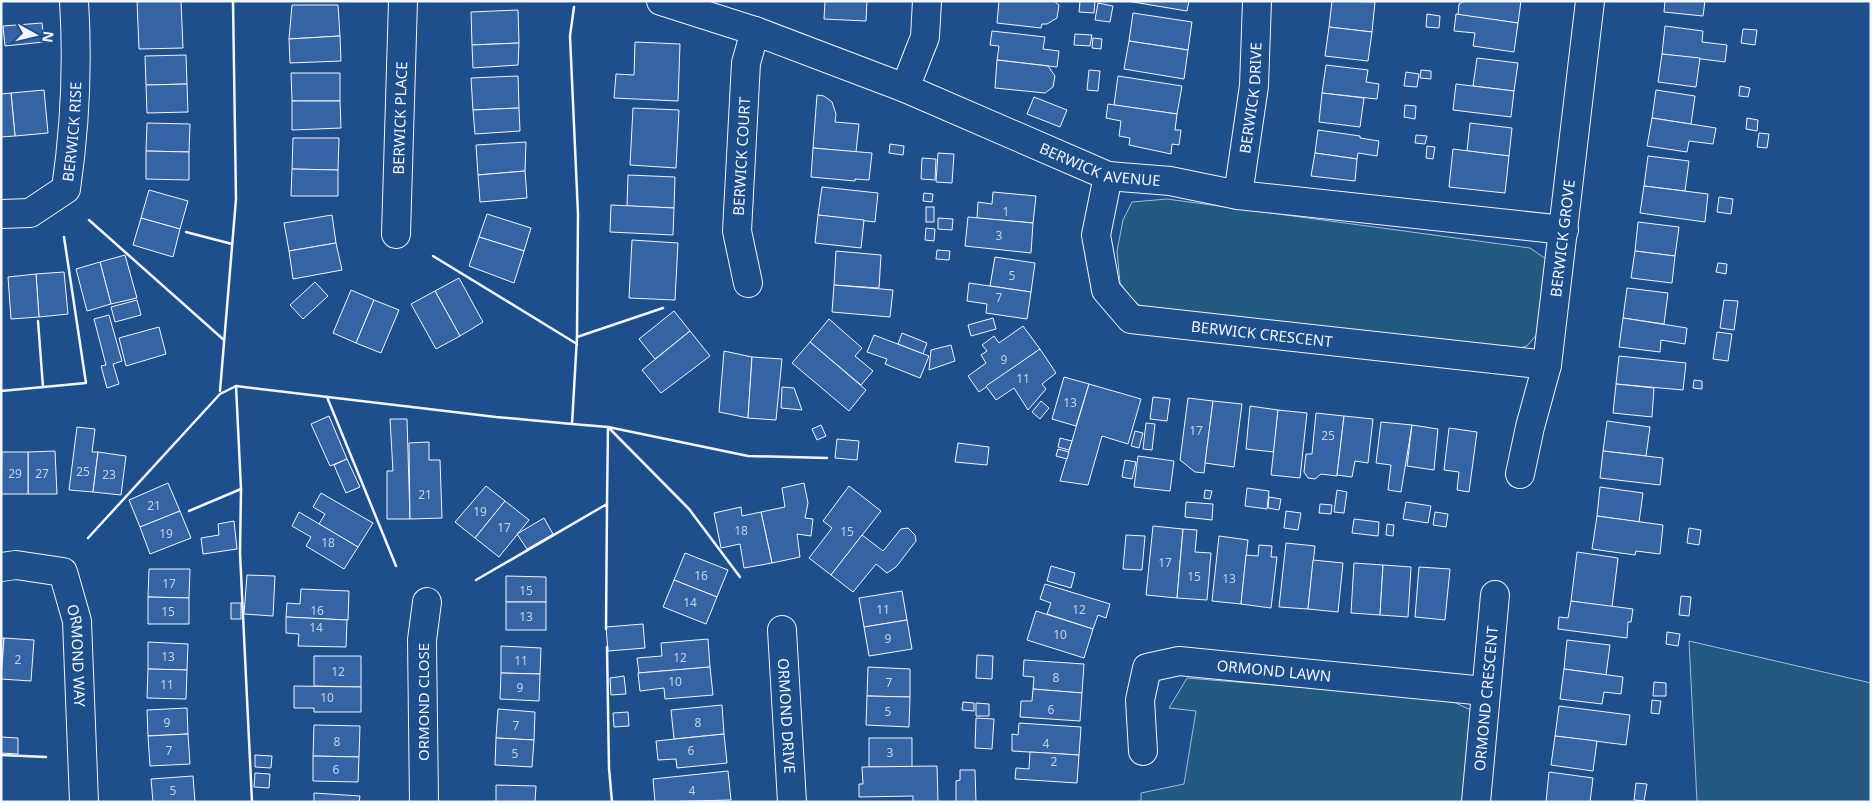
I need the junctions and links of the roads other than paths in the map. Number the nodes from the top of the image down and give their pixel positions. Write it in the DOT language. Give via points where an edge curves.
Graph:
graph roads {
  1 [pos="74,1"];
  2 [pos="403,1"];
  3 [pos="661,1"];
  4 [pos="927,1"];
  5 [pos="1257,1"];
  6 [pos="1590,1"];
  7 [pos="755,31"];
  8 [pos="905,88"];
  9 [pos="1108,176"];
  10 [pos="1238,195"];
  11 [pos="1,214"];
  12 [pos="1564,230"];
  13 [pos="396,234"];
  14 [pos="748,283"];
  15 [pos="1547,365"];
  16 [pos="1520,474"];
  17 [pos="1,567"];
  18 [pos="1494,595"];
  19 [pos="427,602"];
  20 [pos="782,630"];
  21 [pos="1485,692"];
  22 [pos="1143,751"];
  23 [pos="84,802"];
  24 [pos="424,802"];
  25 [pos="792,802"];
  26 [pos="1476,802"];
  1 -- 11 [label="street, BERWICK RISE" via="77,47 72,149 66,189 30,213"];
  2 -- 13 [label="street, BERWICK PLACE"];
  3 -- 7 [label="street, BERWICK AVENUE"];
  4 -- 8 [label="street" via="925,37"];
  5 -- 10 [label="street, BERWICK DRIVE" via="1254,86"];
  6 -- 12 [label="street, BERWICK GROVE"];
  7 -- 8 [label="street, BERWICK AVENUE"];
  7 -- 14 [label="street, BERWICK COURT" via="746,63 737,232"];
  8 -- 9 [label="street, BERWICK AVENUE"];
  9 -- 10 [label="street, BERWICK AVENUE" via="1170,181"];
  9 -- 15 [label="street, BERWICK CRESCENT" via="1096,235 1106,290 1131,319"];
  10 -- 12 [label="street, BERWICK AVENUE"];
  12 -- 15 [label="street, BERWICK GROVE"];
  15 -- 16 [label="street, BERWICK GROVE"];
  17 -- 23 [label="street, ORMOND WAY" via="16,565 63,572 77,621"];
  18 -- 21 [label="street, ORMOND CRESCENT"];
  19 -- 24 [label="street, ORMOND CLOSE" via="422,640"];
  20 -- 25 [label="street, ORMOND DRIVE"];
  21 -- 22 [label="street, ORMOND LAWN" via="1180,661 1147,668 1140,700"];
  21 -- 26 [label="street, ORMOND CRESCENT"];
}
